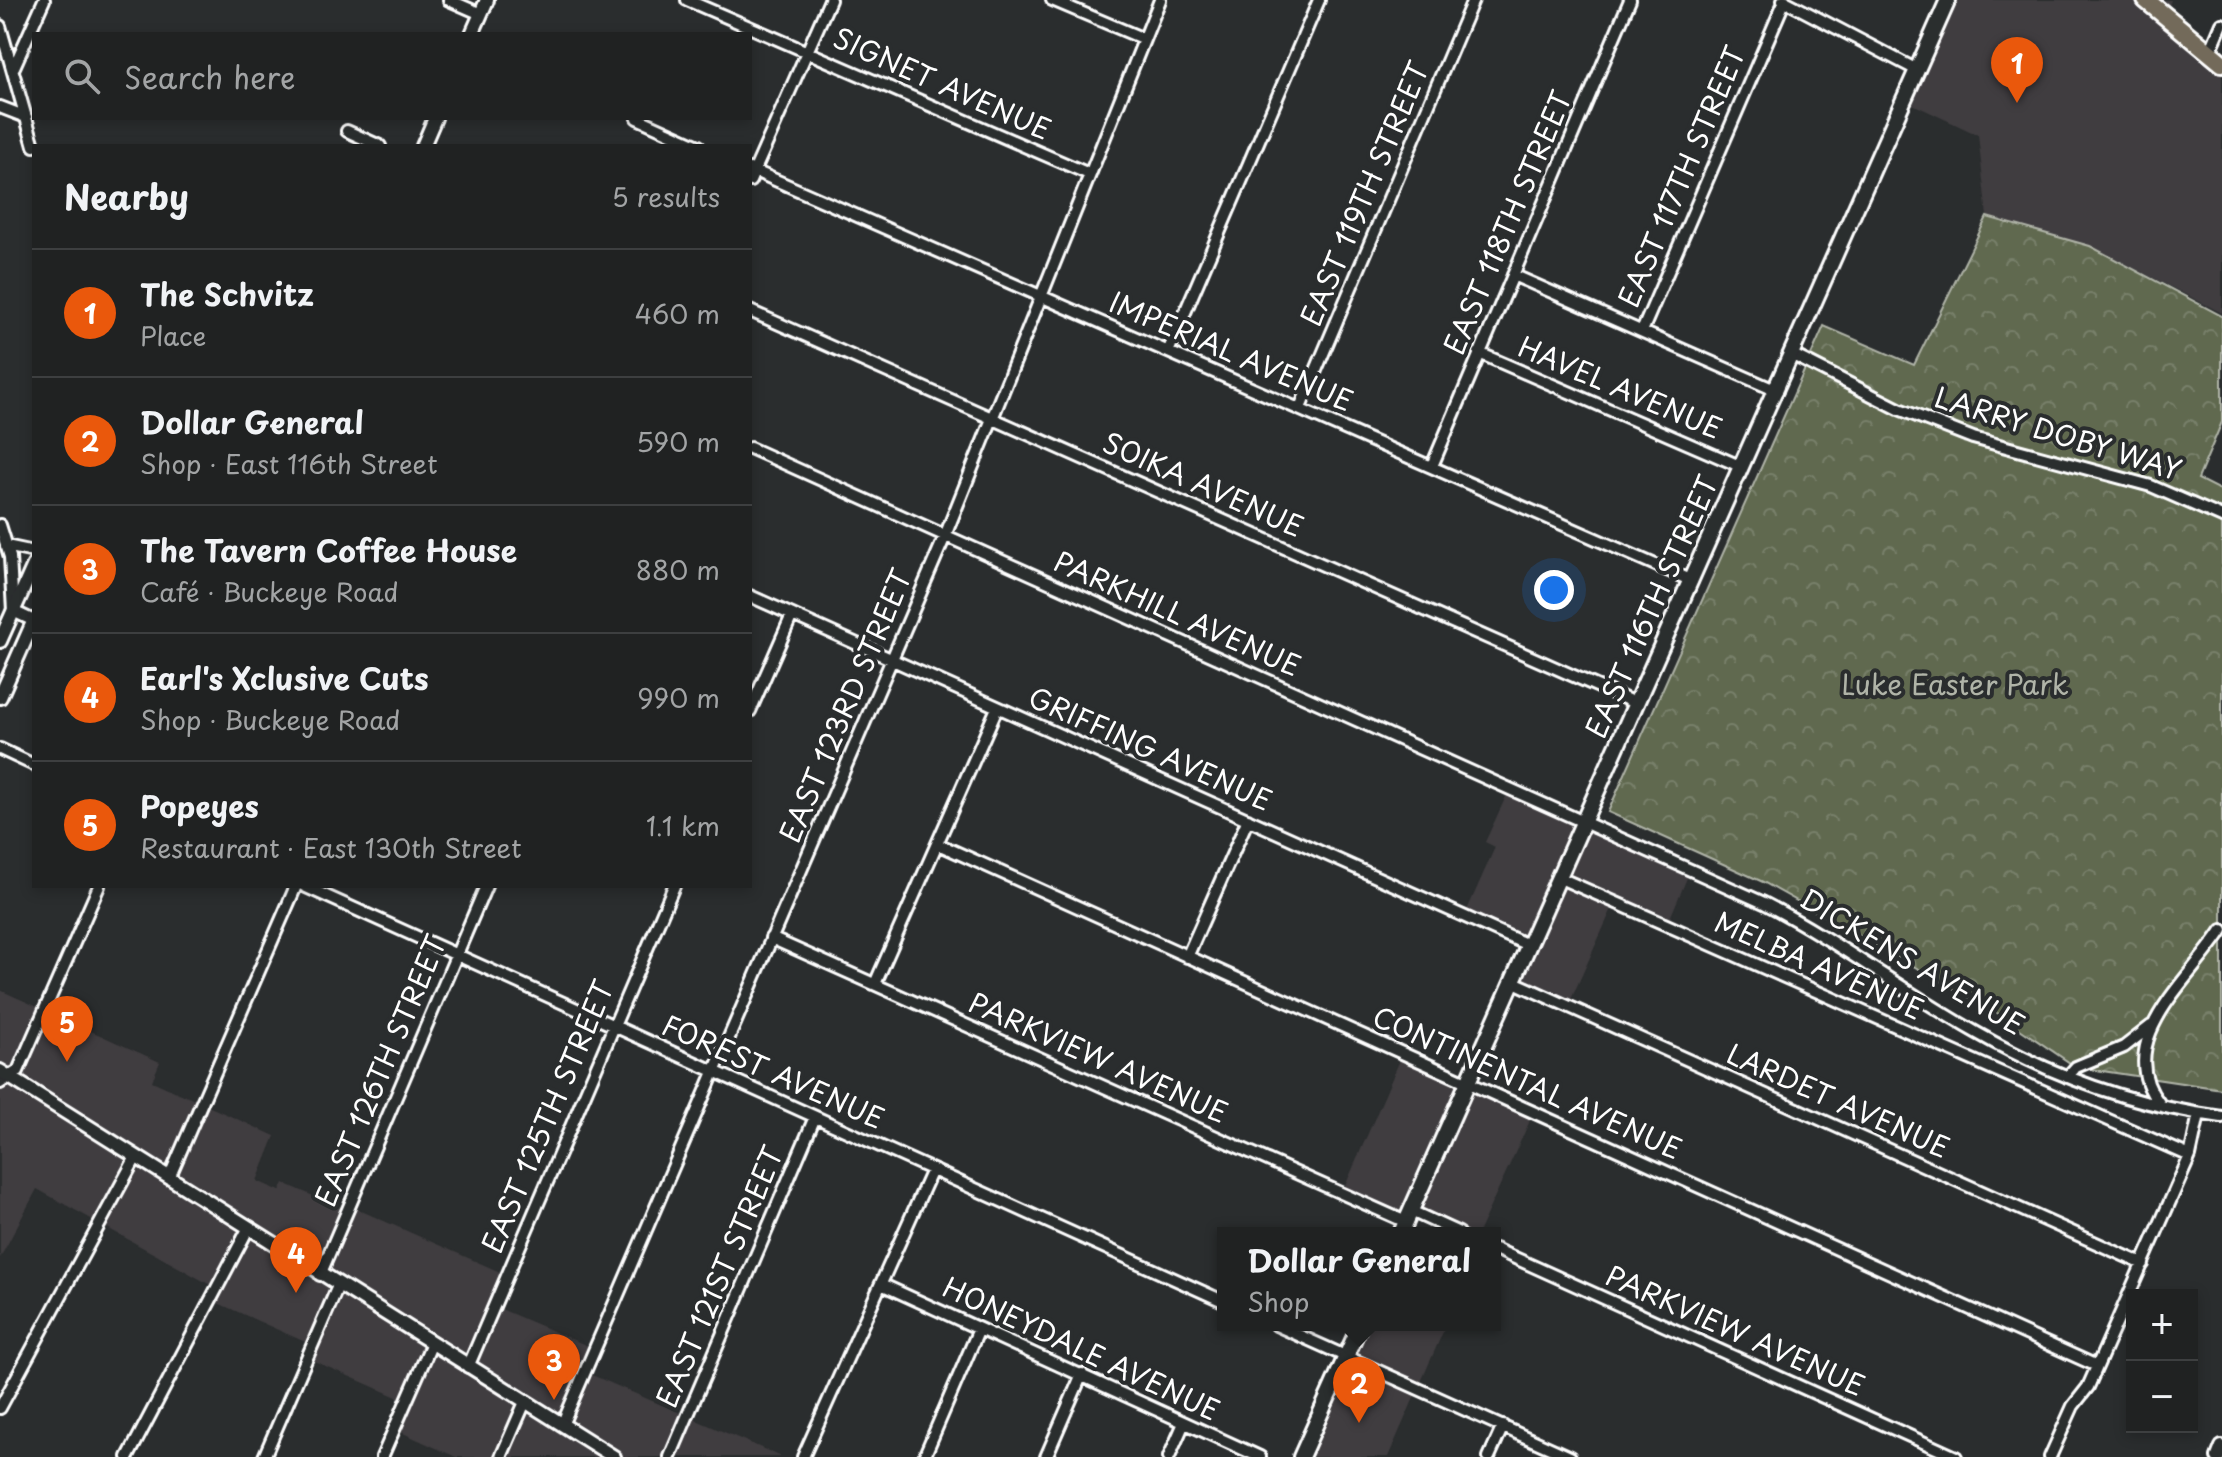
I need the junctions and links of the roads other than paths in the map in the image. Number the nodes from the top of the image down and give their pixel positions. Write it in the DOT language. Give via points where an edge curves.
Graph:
graph roads {
  1 [pos="44,0"];
  2 [pos="449,0"];
  3 [pos="487,0"];
  4 [pos="687,0"];
  5 [pos="830,0"];
  6 [pos="1052,0"];
  7 [pos="1160,0"];
  8 [pos="1319,0"];
  9 [pos="1473,0"];
  10 [pos="1630,0"];
  11 [pos="1784,0"];
  12 [pos="1948,0"];
  13 [pos="2146,0"];
  14 [pos="481,14"];
  15 [pos="2222,24"];
  16 [pos="0,26"];
  17 [pos="473,32"];
  18 [pos="1144,39"];
  19 [pos="808,52"];
  20 [pos="2216,57"];
  21 [pos="14,67"];
  22 [pos="1917,70"];
  23 [pos="0,107"];
  24 [pos="26,117"];
  25 [pos="434,120"];
  26 [pos="641,120"];
  27 [pos="347,131"];
  28 [pos="33,144"];
  29 [pos="376,144"];
  30 [pos="424,144"];
  31 [pos="695,144"];
  32 [pos="752,174"];
  33 [pos="1089,174"];
  34 [pos="1513,275"];
  35 [pos="1041,295"];
  36 [pos="752,312"];
  37 [pos="1643,329"];
  38 [pos="1168,352"];
  39 [pos="1479,353"];
  40 [pos="1793,355"];
  41 [pos="1777,391"];
  42 [pos="1300,408"];
  43 [pos="991,418"];
  44 [pos="752,449"];
  45 [pos="1432,466"];
  46 [pos="1742,467"];
  47 [pos="2222,517"];
  48 [pos="0,525"];
  49 [pos="945,536"];
  50 [pos="6,546"];
  51 [pos="32,552"];
  52 [pos="32,569"];
  53 [pos="1692,581"];
  54 [pos="752,597"];
  55 [pos="13,611"];
  56 [pos="792,615"];
  57 [pos="32,619"];
  58 [pos="32,625"];
  59 [pos="0,641"];
  60 [pos="893,660"];
  61 [pos="0,697"];
  62 [pos="1637,704"];
  63 [pos="752,706"];
  64 [pos="997,708"];
  65 [pos="0,749"];
  66 [pos="32,764"];
  67 [pos="1248,819"];
  68 [pos="1584,824"];
  69 [pos="938,844"];
  70 [pos="1560,878"];
  71 [pos="98,888"];
  72 [pos="295,888"];
  73 [pos="308,888"];
  74 [pos="485,888"];
  75 [pos="673,888"];
  76 [pos="2222,930"];
  77 [pos="771,938"];
  78 [pos="1530,946"];
  79 [pos="457,954"];
  80 [pos="1187,957"];
  81 [pos="1514,982"];
  82 [pos="875,984"];
  83 [pos="2151,1026"];
  84 [pos="612,1027"];
  85 [pos="715,1072"];
  86 [pos="3,1077"];
  87 [pos="2067,1077"];
  88 [pos="1468,1082"];
  89 [pos="2159,1103"];
  90 [pos="2199,1114"];
  91 [pos="815,1117"];
  92 [pos="2222,1117"];
  93 [pos="2190,1156"];
  94 [pos="136,1157"];
  95 [pos="932,1170"];
  96 [pos="169,1178"];
  97 [pos="1406,1222"];
  98 [pos="1430,1227"];
  99 [pos="248,1229"];
  100 [pos="1501,1252"];
  101 [pos="2143,1264"];
  102 [pos="320,1275"];
  103 [pos="881,1284"];
  104 [pos="338,1286"];
  105 [pos="1217,1298"];
  106 [pos="979,1329"];
  107 [pos="1290,1331"];
  108 [pos="1357,1331"];
  109 [pos="431,1345"];
  110 [pos="1346,1356"];
  111 [pos="2097,1366"];
  112 [pos="468,1367"];
  113 [pos="1082,1374"];
  114 [pos="525,1402"];
  115 [pos="0,1408"];
  116 [pos="1184,1423"];
  117 [pos="562,1425"];
  118 [pos="1503,1426"];
  119 [pos="2222,1447"];
  120 [pos="128,1457"];
  121 [pos="264,1457"];
  122 [pos="382,1457"];
  123 [pos="501,1457"];
  124 [pos="612,1457"];
  125 [pos="670,1457"];
  126 [pos="803,1457"];
  127 [pos="924,1457"];
  128 [pos="1046,1457"];
  129 [pos="1169,1457"];
  130 [pos="1260,1457"];
  131 [pos="1301,1457"];
  132 [pos="1489,1457"];
  133 [pos="1570,1457"];
  134 [pos="1956,1457"];
  135 [pos="2050,1457"];
  136 [pos="2218,1457"];
  1 -- 21 [label="street"];
  2 -- 14 [label="street"];
  3 -- 14 [label="street"];
  4 -- 19 [label="street, SIGNET AVENUE"];
  5 -- 19 [label="street"];
  6 -- 18 [label="street"];
  7 -- 18 [label="street, EAST 123RD STREET"];
  8 -- 38 [label="street"];
  9 -- 42 [label="street, EAST 119TH STREET"];
  10 -- 34 [label="street, EAST 118TH STREET"];
  11 -- 22 [label="street"];
  11 -- 37 [label="street, EAST 117TH STREET"];
  12 -- 22 [label="main road, EAST 116TH STREET"];
  13 -- 20 [label="main road"];
  14 -- 17 [label="street"];
  15 -- 20 [label="street"];
  16 -- 21 [label="street"];
  18 -- 33 [label="street, EAST 123RD STREET"];
  19 -- 32 [label="street"];
  19 -- 33 [label="street, SIGNET AVENUE"];
  21 -- 24 [label="street"];
  22 -- 40 [label="main road, EAST 116TH STREET"];
  23 -- 24 [label="street"];
  24 -- 28 [label="street"];
  25 -- 30 [label="street"];
  26 -- 31 [label="street"];
  27 -- 29 [label="street"];
  32 -- 35 [label="street, IMPERIAL AVENUE"];
  33 -- 35 [label="street, EAST 123RD STREET"];
  34 -- 37 [label="street"];
  34 -- 39 [label="street, EAST 118TH STREET"];
  35 -- 38 [label="street, IMPERIAL AVENUE"];
  35 -- 43 [label="street, EAST 123RD STREET"];
  36 -- 43 [label="street, SOIKA AVENUE"];
  37 -- 41 [label="street"];
  38 -- 42 [label="street, IMPERIAL AVENUE"];
  39 -- 45 [label="street, EAST 118TH STREET"];
  39 -- 46 [label="street, HAVEL AVENUE"];
  40 -- 41 [label="main road, EAST 116TH STREET"];
  40 -- 47 [label="street, LARRY DOBY WAY" via="1887,403 1973,438 2151,486"];
  41 -- 46 [label="main road, EAST 116TH STREET"];
  42 -- 45 [label="street, IMPERIAL AVENUE"];
  43 -- 49 [label="street, EAST 123RD STREET"];
  43 -- 62 [label="street, SOIKA AVENUE"];
  44 -- 49 [label="street, PARKHILL AVENUE"];
  45 -- 53 [label="street, IMPERIAL AVENUE"];
  46 -- 53 [label="main road, EAST 116TH STREET"];
  48 -- 50 [label="street"];
  49 -- 60 [label="street, EAST 123RD STREET"];
  49 -- 68 [label="street, PARKHILL AVENUE"];
  50 -- 51 [label="street"];
  50 -- 55 [label="street"];
  52 -- 55 [label="street"];
  53 -- 62 [label="main road, EAST 116TH STREET"];
  54 -- 56 [label="street, GRIFFING AVENUE"];
  55 -- 57 [label="street"];
  55 -- 59 [label="street"];
  56 -- 60 [label="street, GRIFFING AVENUE"];
  56 -- 63 [label="street"];
  58 -- 61 [label="street"];
  60 -- 64 [label="street, GRIFFING AVENUE"];
  60 -- 77 [label="street, EAST 123RD STREET"];
  62 -- 68 [label="main road, EAST 116TH STREET"];
  64 -- 67 [label="street, GRIFFING AVENUE"];
  64 -- 69 [label="street"];
  65 -- 66 [label="street"];
  67 -- 78 [label="street, GRIFFING AVENUE"];
  67 -- 80 [label="street"];
  68 -- 70 [label="main road, EAST 116TH STREET"];
  68 -- 87 [label="street, DICKENS AVENUE" via="1807,925 1976,1033"];
  69 -- 80 [label="street, CONTINENTAL AVENUE"];
  69 -- 82 [label="street"];
  70 -- 78 [label="main road, EAST 116TH STREET"];
  70 -- 93 [label="street, MELBA AVENUE"];
  71 -- 86 [label="street" via="18,1071"];
  72 -- 96 [label="street"];
  73 -- 79 [label="street, FOREST AVENUE"];
  74 -- 79 [label="street, EAST 126TH STREET"];
  75 -- 84 [label="street, EAST 125TH STREET"];
  76 -- 83 [label="street"];
  77 -- 82 [label="street, PARKVIEW AVENUE"];
  77 -- 85 [label="street, EAST 123RD STREET"];
  78 -- 81 [label="main road, EAST 116TH STREET"];
  79 -- 84 [label="street, FOREST AVENUE"];
  79 -- 102 [label="street, EAST 126TH STREET"];
  80 -- 88 [label="street, CONTINENTAL AVENUE"];
  81 -- 88 [label="main road, EAST 116TH STREET"];
  81 -- 101 [label="street, LARDET AVENUE"];
  82 -- 97 [label="street, PARKVIEW AVENUE"];
  83 -- 87 [label="street"];
  83 -- 89 [label="street" via="2143,1060 2146,1087"];
  84 -- 85 [label="street, FOREST AVENUE"];
  84 -- 112 [label="street, EAST 125TH STREET"];
  85 -- 91 [label="street, FOREST AVENUE"];
  85 -- 117 [label="street, EAST 123RD STREET"];
  86 -- 94 [label="street"];
  87 -- 89 [label="street, DICKENS AVENUE" via="2125,1098"];
  88 -- 97 [label="main road, EAST 116TH STREET"];
  88 -- 111 [label="street, CONTINENTAL AVENUE"];
  89 -- 90 [label="street, DICKENS AVENUE"];
  90 -- 92 [label="street, DICKENS AVENUE"];
  90 -- 93 [label="street"];
  91 -- 95 [label="street, FOREST AVENUE"];
  91 -- 125 [label="street, EAST 121ST STREET"];
  93 -- 101 [label="street"];
  94 -- 96 [label="street"];
  94 -- 115 [label="street"];
  95 -- 103 [label="street"];
  95 -- 105 [label="street, FOREST AVENUE"];
  96 -- 99 [label="street"];
  97 -- 98 [label="street, PARKVIEW AVENUE"];
  99 -- 102 [label="street"];
  99 -- 120 [label="street"];
  100 -- 134 [label="street, PARKVIEW AVENUE"];
  101 -- 111 [label="street"];
  102 -- 104 [label="street"];
  103 -- 106 [label="street, HONEYDALE AVENUE"];
  103 -- 126 [label="street"];
  104 -- 109 [label="street"];
  104 -- 121 [label="street"];
  106 -- 113 [label="street, HONEYDALE AVENUE"];
  106 -- 127 [label="street"];
  107 -- 110 [label="street"];
  108 -- 110 [label="main road"];
  109 -- 112 [label="street"];
  109 -- 122 [label="street"];
  110 -- 118 [label="street"];
  110 -- 131 [label="main road"];
  111 -- 135 [label="street"];
  112 -- 114 [label="street"];
  113 -- 116 [label="street, HONEYDALE AVENUE"];
  113 -- 128 [label="street"];
  114 -- 117 [label="street"];
  114 -- 123 [label="street"];
  116 -- 129 [label="street"];
  116 -- 130 [label="street, HONEYDALE AVENUE"];
  117 -- 124 [label="street"];
  118 -- 132 [label="street"];
  118 -- 133 [label="street"];
  119 -- 136 [label="street"];
}
